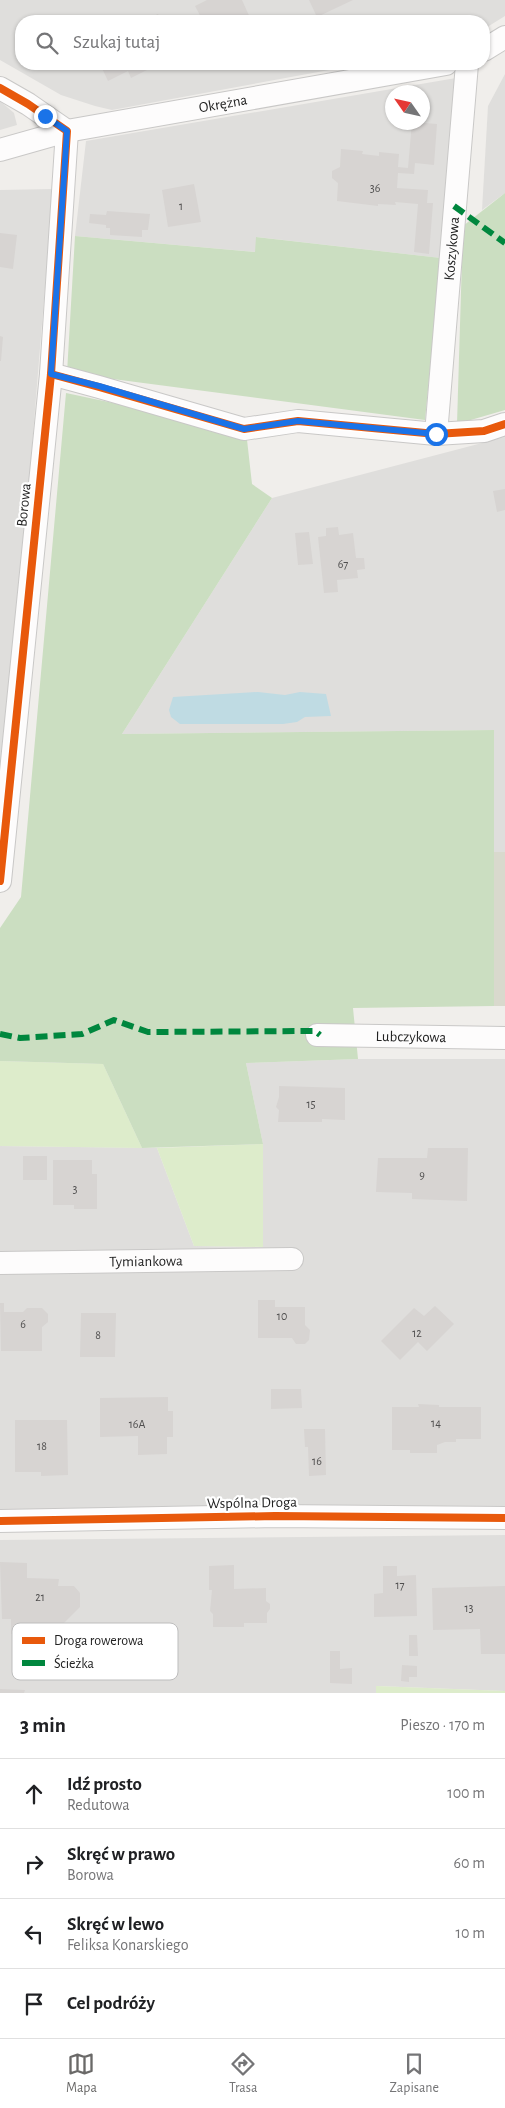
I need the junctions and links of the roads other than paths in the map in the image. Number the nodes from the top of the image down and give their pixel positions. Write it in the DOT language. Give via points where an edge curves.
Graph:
graph roads {
  1 [pos="505,37"];
  2 [pos="490,46"];
  3 [pos="412,70"];
  4 [pos="466,70"];
  5 [pos="0,88"];
  6 [pos="67,131"];
  7 [pos="0,150"];
  8 [pos="51,374"];
  9 [pos="505,424"];
  10 [pos="436,434"];
  11 [pos="0,881"];
  12 [pos="317,1035"];
  13 [pos="505,1038"];
  14 [pos="292,1259"];
  15 [pos="0,1263"];
  16 [pos="505,1518"];
  17 [pos="0,1521"];
  1 -- 2 [label="street"];
  3 -- 6 [label="street, Okrężna"];
  4 -- 10 [label="street, Koszykowa"];
  5 -- 6 [label="street"];
  6 -- 7 [label="street, Okrężna"];
  6 -- 8 [label="street, Borowa"];
  8 -- 10 [label="street" via="244,429 298,421"];
  8 -- 11 [label="street, Borowa"];
  9 -- 10 [label="street" via="484,431"];
  12 -- 13 [label="street, Lubczykowa"];
  14 -- 15 [label="street, Tymiankowa"];
  16 -- 17 [label="street, Wspólna Droga" via="275,1516"];
}
